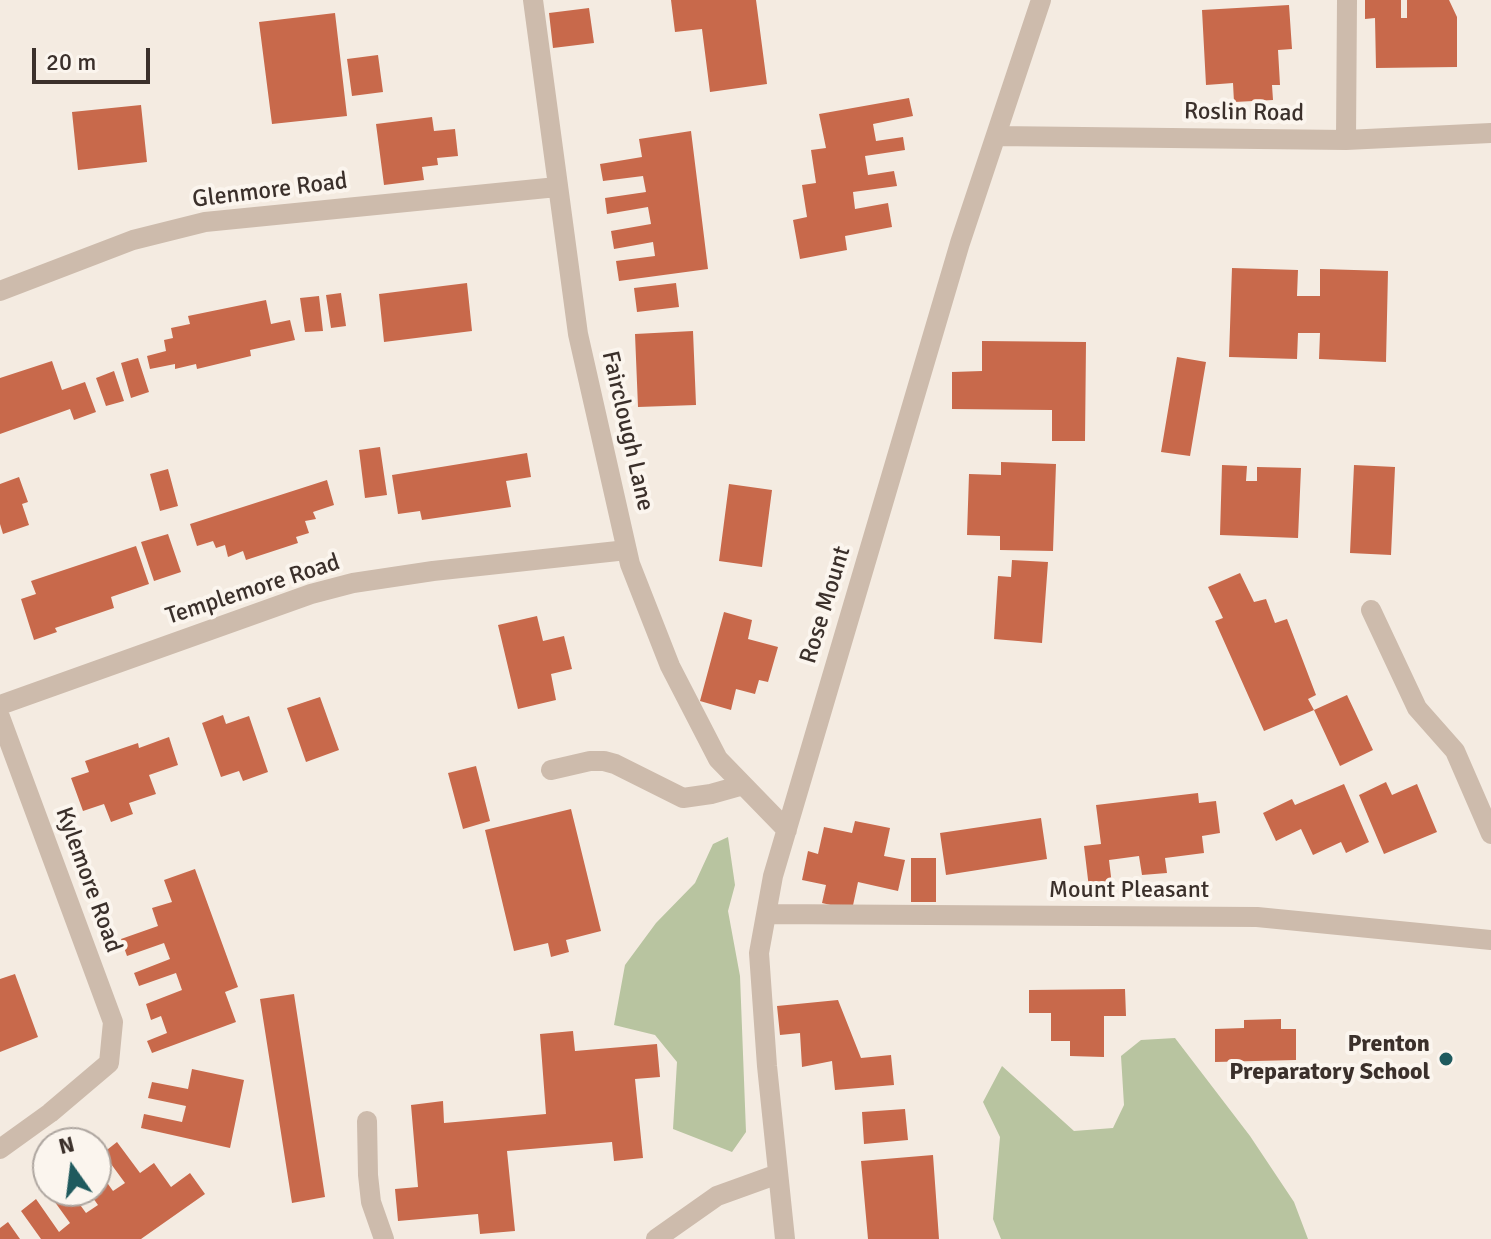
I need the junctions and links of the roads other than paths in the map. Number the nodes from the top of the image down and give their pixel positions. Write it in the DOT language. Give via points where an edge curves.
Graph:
graph roads {
  1 [pos="533,0"];
  2 [pos="1041,0"];
  3 [pos="1347,0"];
  4 [pos="1491,133"];
  5 [pos="996,136"];
  6 [pos="1346,140"];
  7 [pos="557,187"];
  8 [pos="0,291"];
  9 [pos="627,550"];
  10 [pos="1371,610"];
  11 [pos="0,705"];
  12 [pos="0,717"];
  13 [pos="551,770"];
  14 [pos="743,785"];
  15 [pos="787,830"];
  16 [pos="1491,834"];
  17 [pos="766,914"];
  18 [pos="1491,940"];
  19 [pos="367,1121"];
  20 [pos="0,1149"];
  21 [pos="778,1174"];
  22 [pos="384,1239"];
  23 [pos="656,1239"];
  24 [pos="785,1239"];
  1 -- 7 [label="street, Fairclough Lane"];
  2 -- 5 [label="street, Rose Mount"];
  3 -- 6 [label="street"];
  4 -- 6 [label="street, Roslin Road"];
  5 -- 6 [label="street, Roslin Road"];
  5 -- 15 [label="street, Rose Mount"];
  7 -- 8 [label="street, Glenmore Road" via="205,222 133,240"];
  7 -- 9 [label="street, Fairclough Lane" via="578,334"];
  9 -- 11 [label="street, Templemore Road" via="339,587"];
  9 -- 14 [label="street, Fairclough Lane" via="670,666 718,759"];
  10 -- 16 [label="street" via="1417,708 1455,751"];
  12 -- 20 [label="street, Kylemore Road" via="113,1022 109,1063"];
  13 -- 14 [label="street" via="604,761 683,798"];
  14 -- 15 [label="street, Fairclough Lane"];
  15 -- 17 [label="street, Rose Mount"];
  17 -- 18 [label="street, Mount Pleasant" via="1257,917"];
  17 -- 21 [label="street, Rose Mount" via="759,953"];
  19 -- 22 [label="street" via="371,1202"];
  21 -- 23 [label="street" via="717,1196"];
  21 -- 24 [label="street, Rose Mount"];
}
